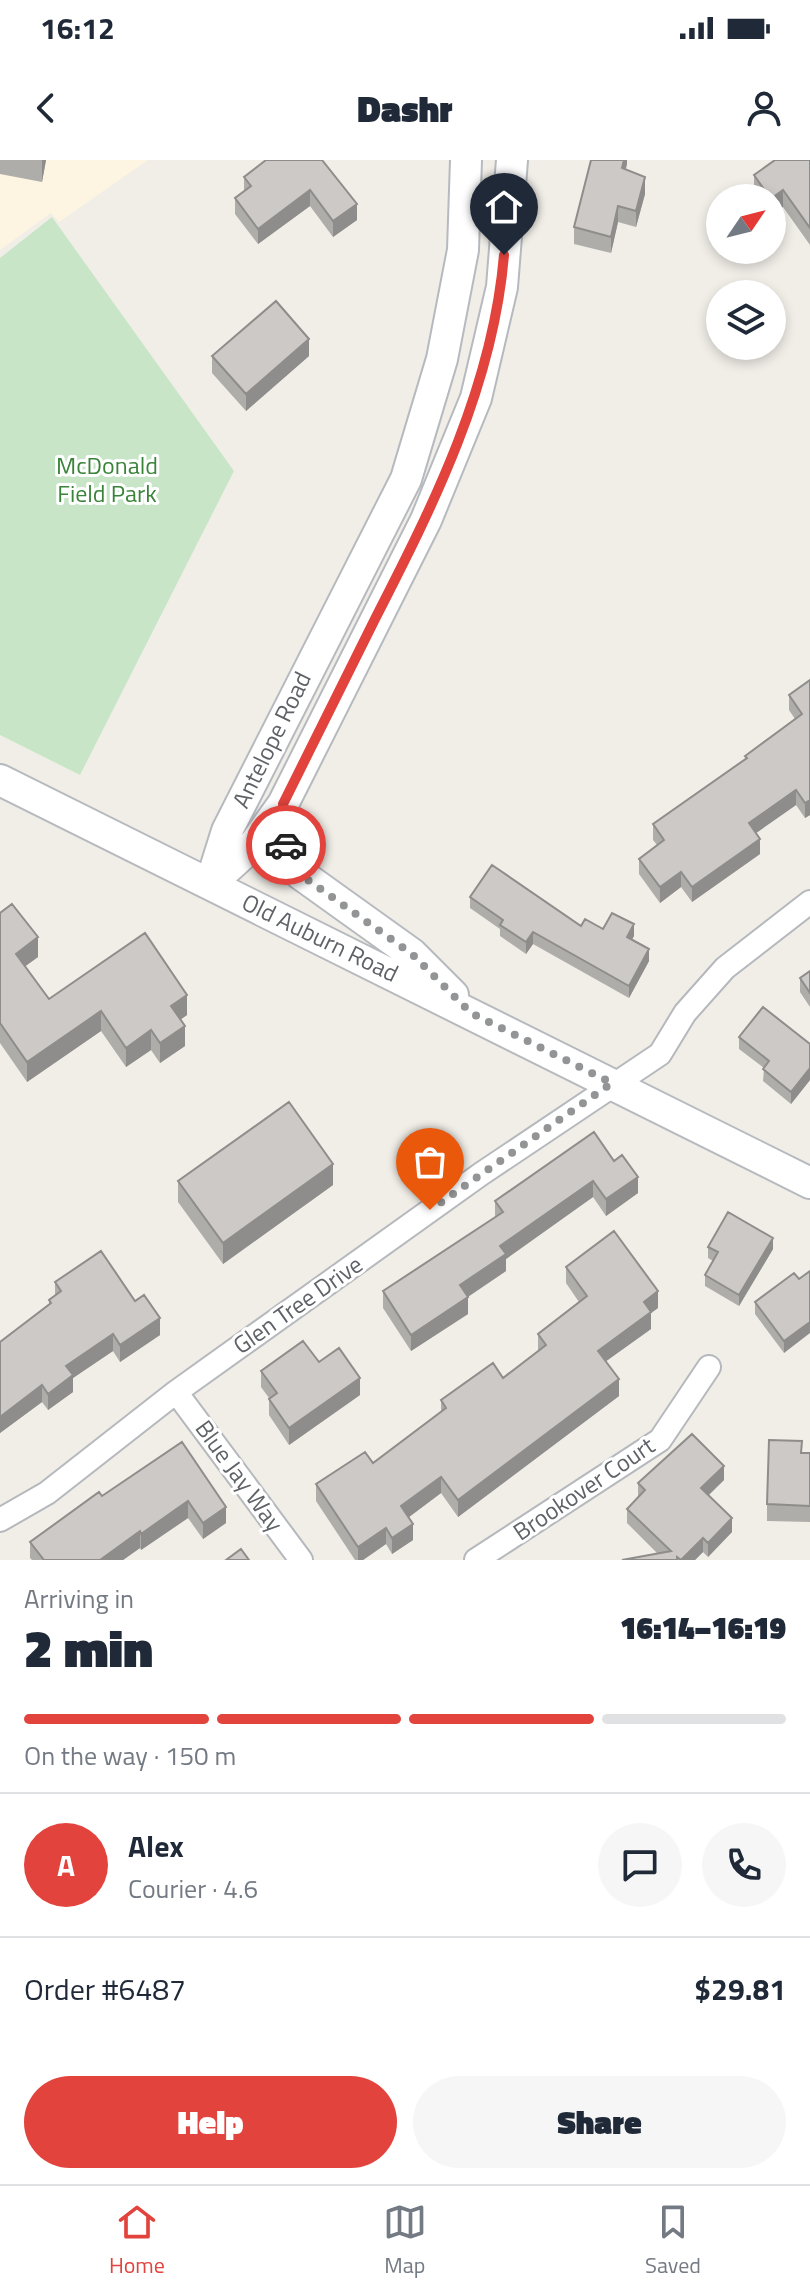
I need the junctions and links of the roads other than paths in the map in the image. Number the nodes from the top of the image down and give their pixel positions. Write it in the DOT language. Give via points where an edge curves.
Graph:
graph roads {
  1 [pos="466,160"];
  2 [pos="512,160"];
  3 [pos="0,780"];
  4 [pos="283,804"];
  5 [pos="210,884"];
  6 [pos="810,902"];
  7 [pos="471,1013"];
  8 [pos="612,1083"];
  9 [pos="810,1183"];
  10 [pos="709,1367"];
  11 [pos="176,1392"];
  12 [pos="0,1520"];
  13 [pos="301,1560"];
  14 [pos="476,1560"];
  1 -- 5 [label="main road, Antelope Road" via="463,250 442,359 406,479 227,831"];
  2 -- 4 [label="main road, Antelope Road" via="502,287 476,398 426,520"];
  3 -- 5 [label="main road, Old Auburn Road"];
  4 -- 5 [label="main road, Antelope Road" via="255,843"];
  4 -- 7 [label="main road" via="288,853 299,873 412,954"];
  5 -- 7 [label="main road, Old Auburn Road"];
  6 -- 8 [label="street, Glen Tree Drive" via="725,968 685,1013 660,1054"];
  7 -- 8 [label="main road, Old Auburn Road"];
  8 -- 9 [label="main road, Old Auburn Road"];
  8 -- 11 [label="street, Glen Tree Drive"];
  10 -- 14 [label="street, Brookover Court" via="660,1440"];
  11 -- 12 [label="street, Glen Tree Drive" via="47,1493"];
  11 -- 13 [label="street, Blue Jay Way"];
}
